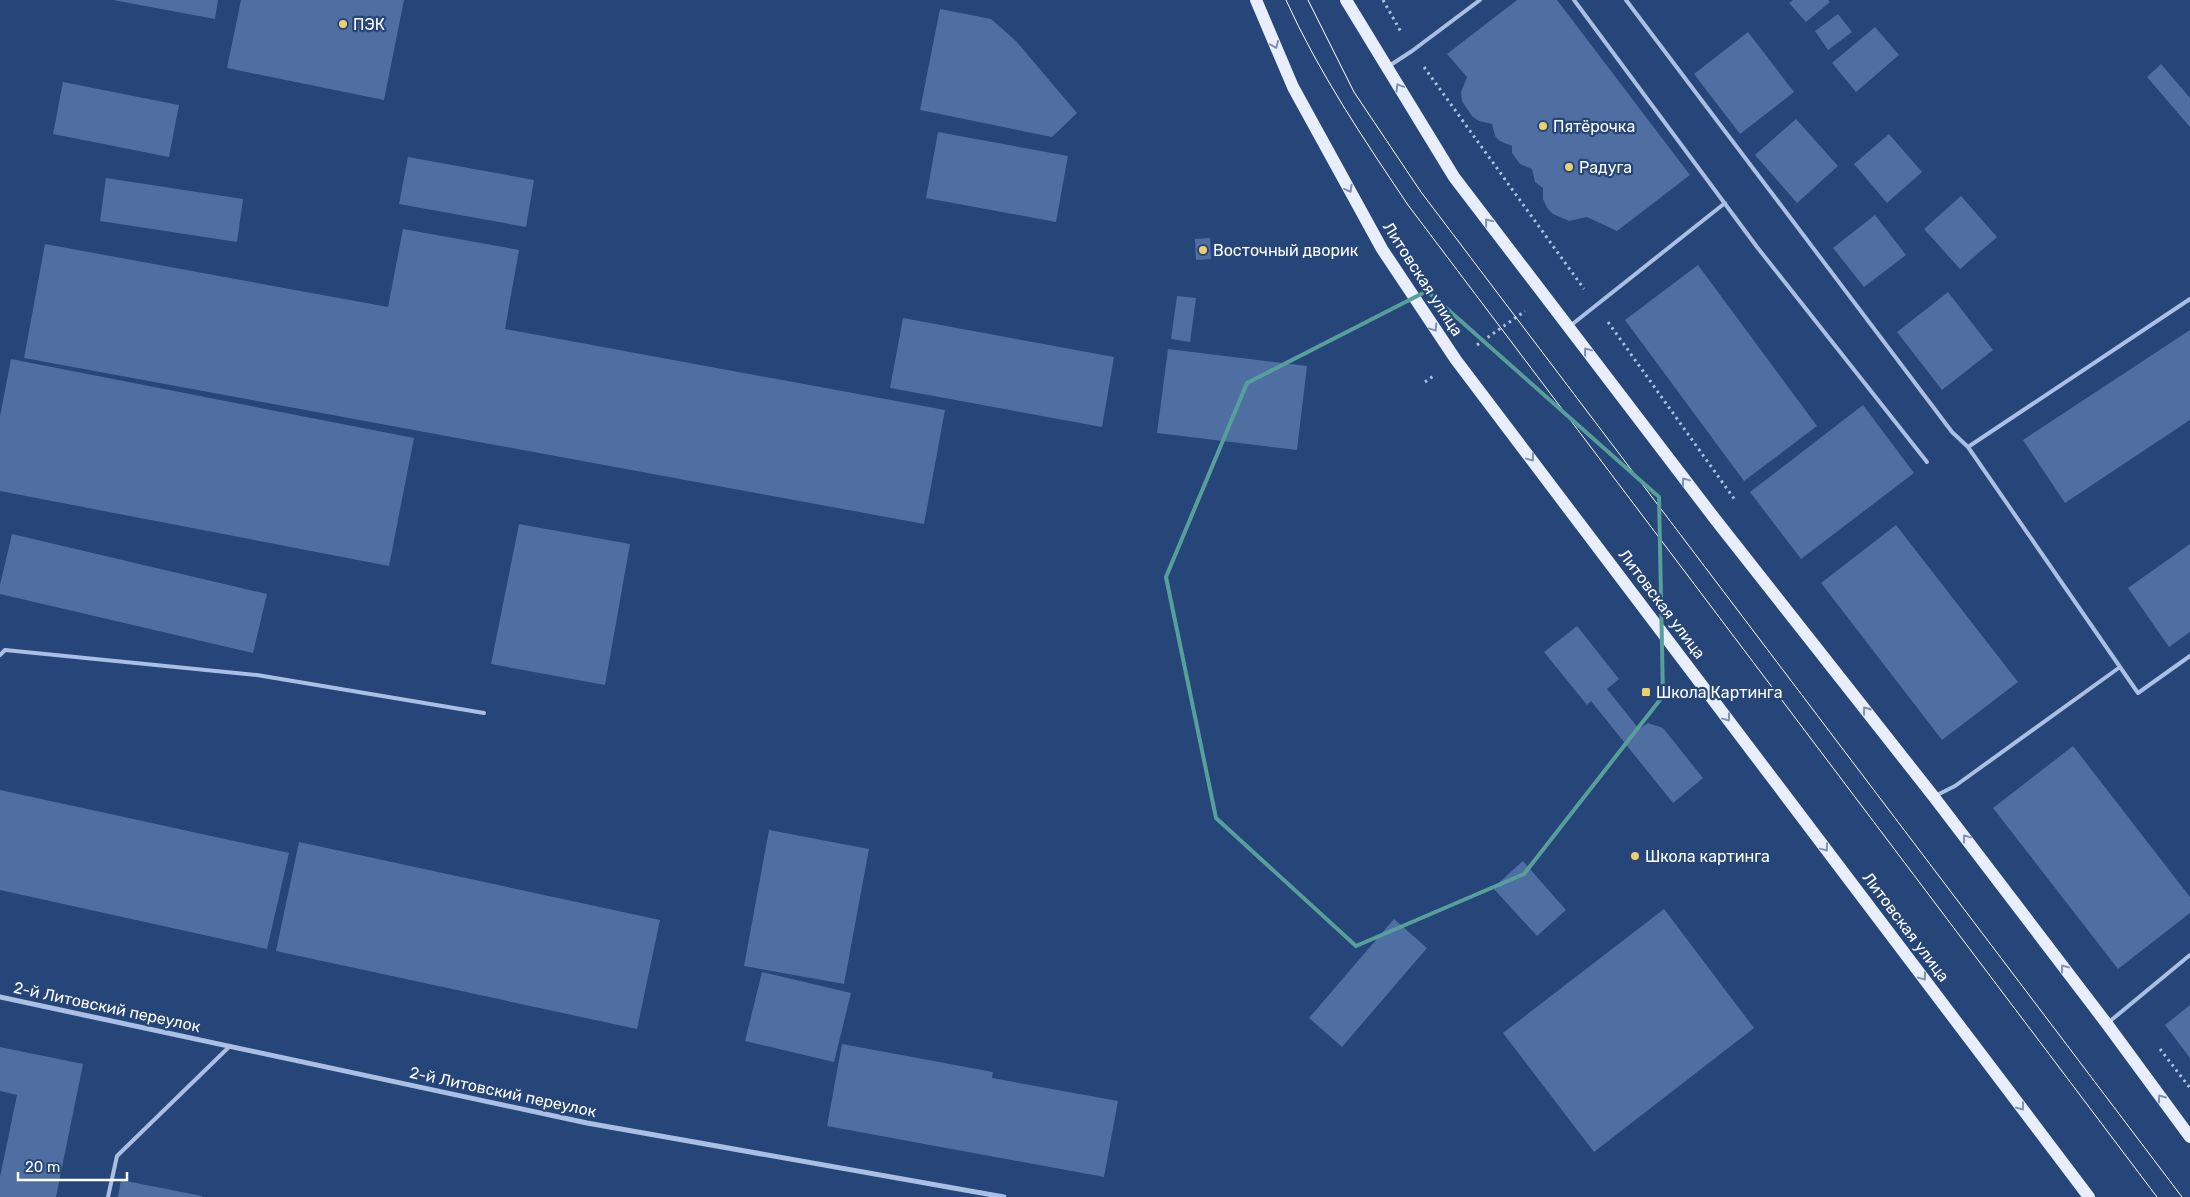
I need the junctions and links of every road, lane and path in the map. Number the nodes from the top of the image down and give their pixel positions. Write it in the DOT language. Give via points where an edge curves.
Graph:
graph roads {
  1 [pos="1256,0"];
  2 [pos="1346,0"];
  3 [pos="1383,0"];
  4 [pos="1480,0"];
  5 [pos="1574,0"];
  6 [pos="1626,0"];
  7 [pos="1412,51"];
  8 [pos="1387,67"];
  9 [pos="1725,203"];
  10 [pos="1574,276"];
  11 [pos="1546,296"];
  12 [pos="2190,299"];
  13 [pos="1596,305"];
  14 [pos="1569,326"];
  15 [pos="1456,360"];
  16 [pos="1425,382"];
  17 [pos="1968,447"];
  18 [pos="1927,462"];
  19 [pos="1740,507"];
  20 [pos="0,655"];
  21 [pos="2190,656"];
  22 [pos="2120,667"];
  23 [pos="484,713"];
  24 [pos="1934,796"];
  25 [pos="2190,954"];
  26 [pos="0,997"];
  27 [pos="2107,1024"];
  28 [pos="2156,1044"];
  29 [pos="230,1046"];
  30 [pos="2190,1088"];
  31 [pos="2190,1137"];
  32 [pos="108,1197"];
  33 [pos="1004,1197"];
  34 [pos="2089,1197"];
  1 -- 15 [label="main road, Литовская улица, one-way" via="1293,87 1377,240"];
  2 -- 8 [label="main road"];
  3 -- 7 [label="path"];
  4 -- 7 [label="lane"];
  5 -- 9 [label="lane"];
  6 -- 17 [label="lane" via="1952,432"];
  7 -- 8 [label="lane"];
  7 -- 10 [label="path"];
  11 -- 8 [label="main road, one-way" via="1454,177"];
  9 -- 13 [label="lane"];
  9 -- 18 [label="lane"];
  10 -- 11 [label="path"];
  10 -- 13 [label="path"];
  11 -- 14 [label="main road"];
  11 -- 15 [label="path"];
  12 -- 17 [label="lane"];
  13 -- 14 [label="lane"];
  13 -- 19 [label="path"];
  24 -- 14 [label="main road, one-way" via="1715,520"];
  15 -- 16 [label="path"];
  15 -- 34 [label="main road, Литовская улица, one-way"];
  17 -- 22 [label="lane"];
  20 -- 23 [label="lane" via="5,650 257,675"];
  21 -- 22 [label="lane" via="2138,692"];
  22 -- 24 [label="lane" via="1955,786"];
  27 -- 24 [label="main road, one-way"];
  25 -- 27 [label="lane"];
  26 -- 29 [label="street, 2-й Литовский переулок"];
  31 -- 27 [label="main road, one-way"];
  28 -- 30 [label="path"];
  29 -- 32 [label="lane" via="117,1156"];
  29 -- 33 [label="street, 2-й Литовский переулок" via="587,1123"];
}
